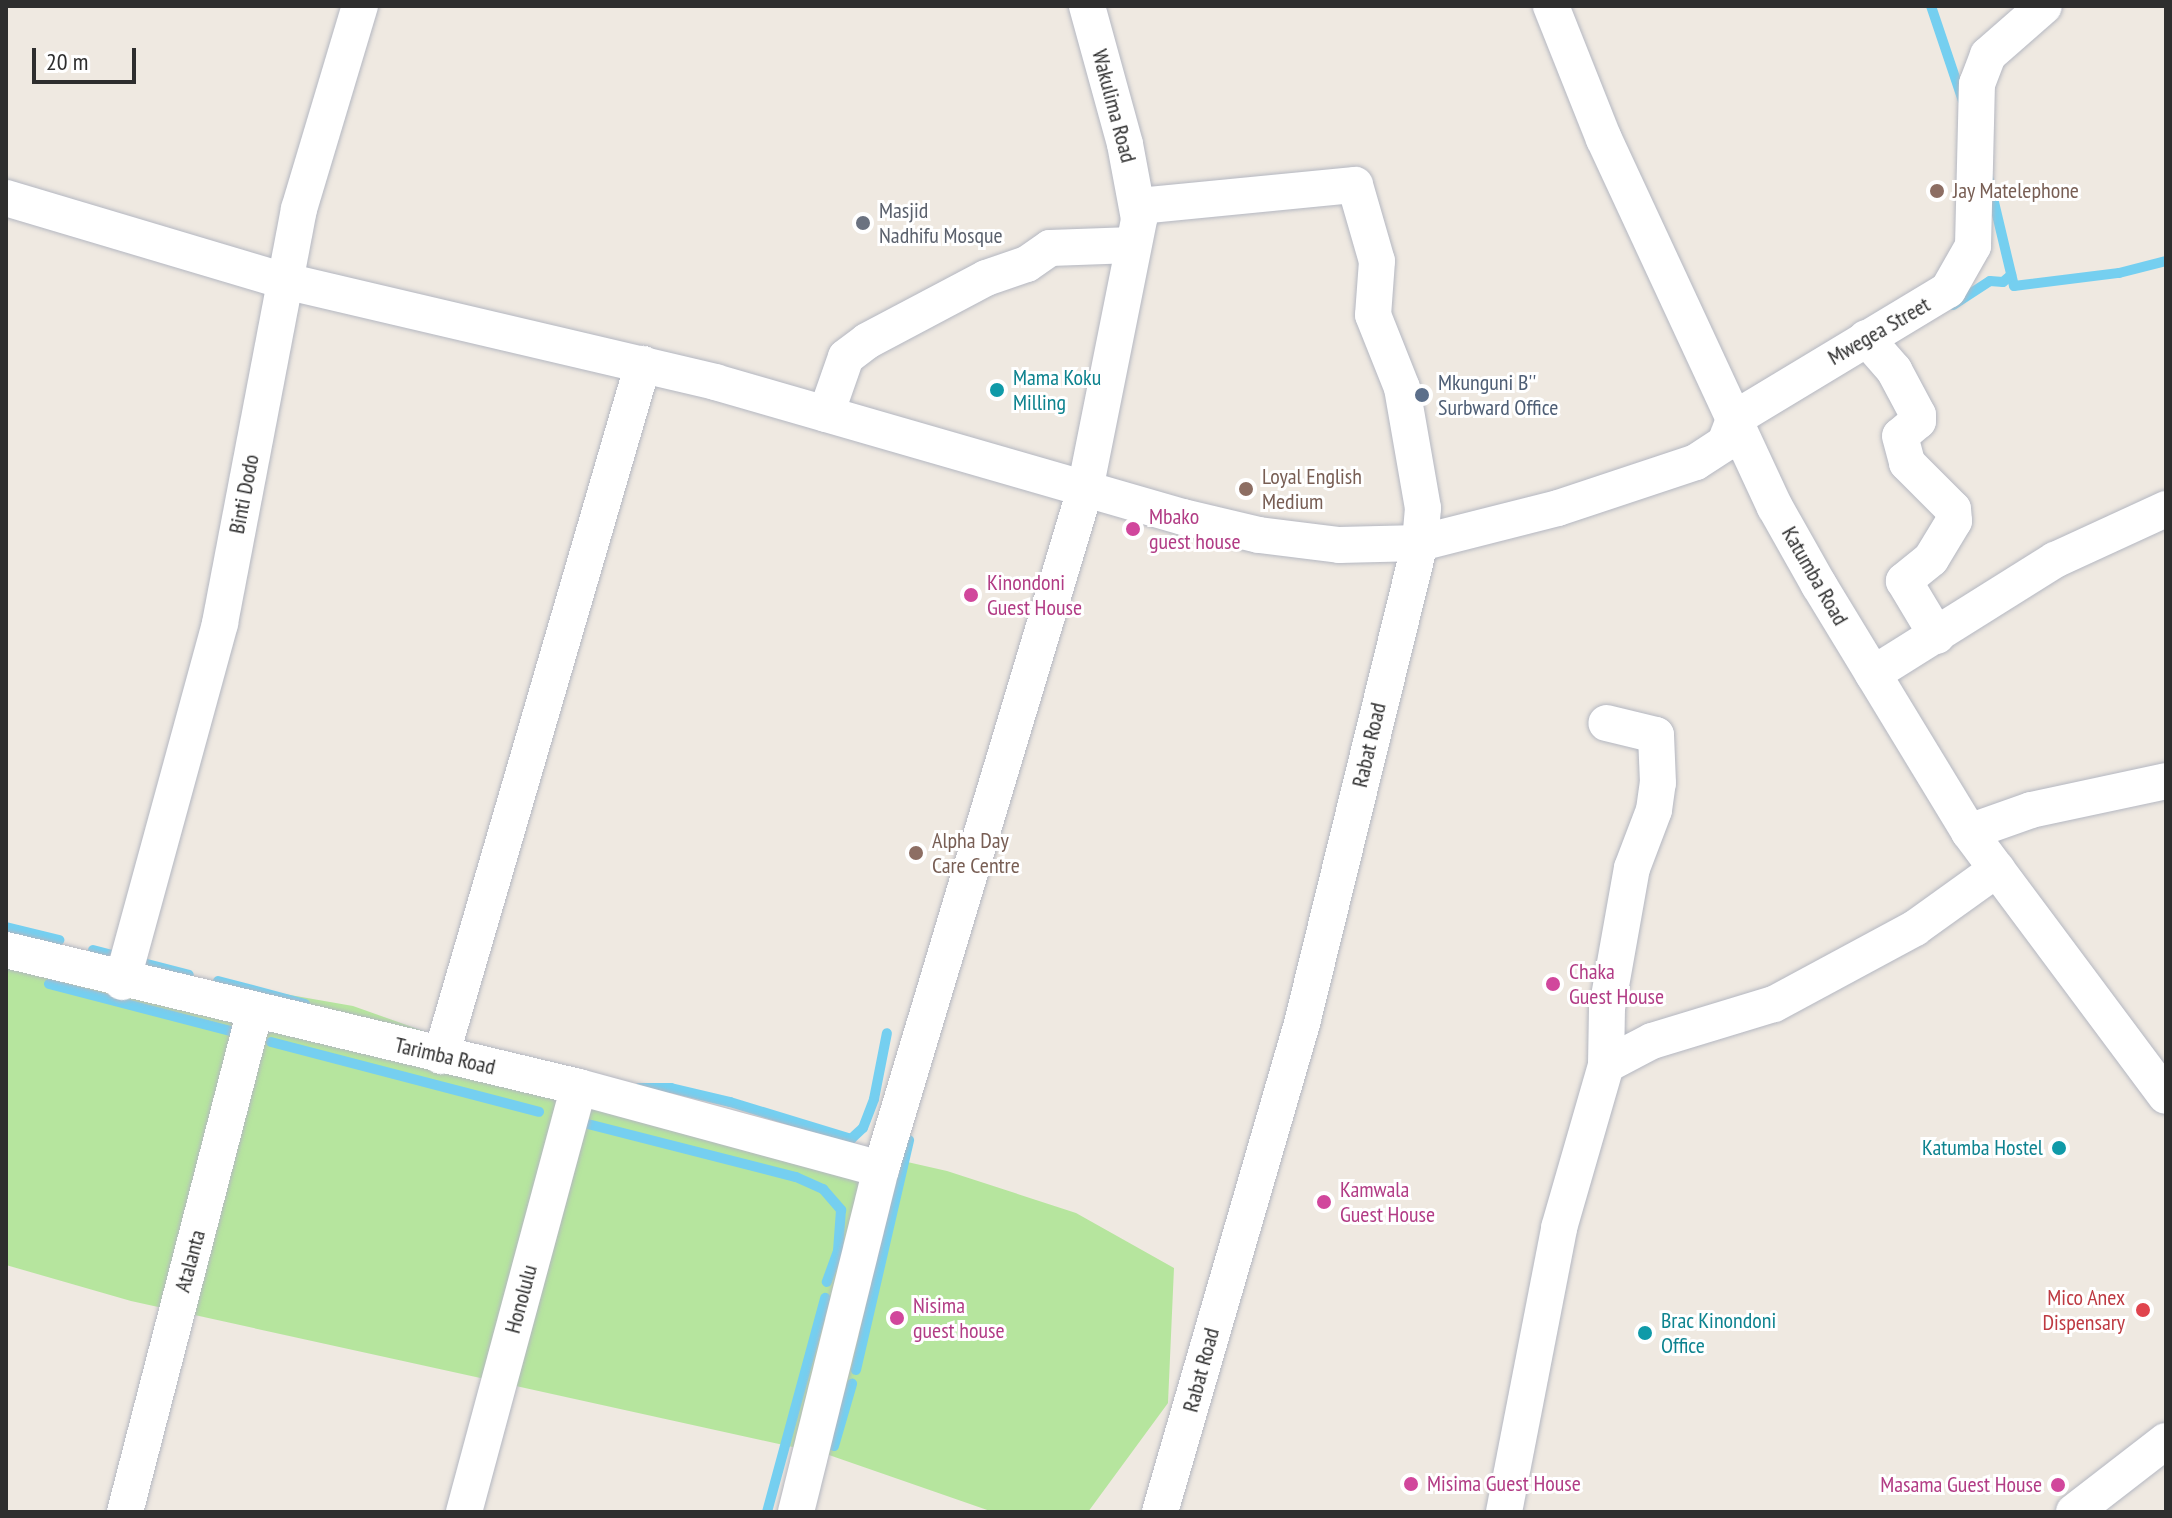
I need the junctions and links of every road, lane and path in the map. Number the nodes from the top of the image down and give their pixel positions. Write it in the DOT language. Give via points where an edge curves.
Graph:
graph roads {
  1 [pos="360,6"];
  2 [pos="1087,6"];
  3 [pos="1551,6"];
  4 [pos="2044,6"];
  5 [pos="6,198"];
  6 [pos="1139,206"];
  7 [pos="1133,245"];
  8 [pos="285,281"];
  9 [pos="1866,338"];
  10 [pos="643,364"];
  11 [pos="826,414"];
  12 [pos="1734,419"];
  13 [pos="1085,490"];
  14 [pos="2166,509"];
  15 [pos="1420,543"];
  16 [pos="1937,636"];
  17 [pos="1873,674"];
  18 [pos="1606,723"];
  19 [pos="2166,781"];
  20 [pos="1969,832"];
  21 [pos="1997,869"];
  22 [pos="6,950"];
  23 [pos="122,982"];
  24 [pos="255,1010"];
  25 [pos="441,1056"];
  26 [pos="1606,1065"];
  27 [pos="579,1087"];
  28 [pos="2166,1096"];
  29 [pos="881,1169"];
  30 [pos="2166,1441"];
  31 [pos="125,1512"];
  32 [pos="464,1512"];
  33 [pos="796,1512"];
  34 [pos="1160,1512"];
  35 [pos="1504,1512"];
  36 [pos="2074,1512"];
  1 -- 8 [label="street, Binti Dodo" via="299,209"];
  2 -- 6 [label="street, Wakulima Road"];
  3 -- 12 [label="street, Katumba Road" via="1604,139"];
  4 -- 9 [label="street, Mwegea Street" via="1988,55 1977,84 1973,246 1962,272 1948,290 1918,311"];
  5 -- 8 [label="street"];
  6 -- 7 [label="street"];
  6 -- 15 [label="street, Rabat Road" via="1319,184 1355,185 1362,192 1377,261 1373,315 1402,388 1423,508"];
  7 -- 11 [label="street" via="1050,248 867,341 846,357"];
  7 -- 13 [label="street"];
  8 -- 10 [label="street"];
  8 -- 23 [label="street, Binti Dodo" via="220,623"];
  9 -- 12 [label="street, Mwegea Street"];
  9 -- 16 [label="street" via="1894,370 1918,415 1900,436 1907,463 1953,509 1954,521 1931,559 1904,581"];
  10 -- 11 [label="street"];
  10 -- 25 [label="street"];
  11 -- 13 [label="street"];
  12 -- 15 [label="street" via="1717,451 1627,487"];
  12 -- 17 [label="street, Katumba Road" via="1775,507"];
  13 -- 15 [label="street" via="1259,535 1339,545"];
  13 -- 29 [label="street"];
  14 -- 16 [label="street" via="2055,560"];
  15 -- 34 [label="street, Rabat Road" via="1303,1020"];
  16 -- 17 [label="street"];
  17 -- 20 [label="street, Katumba Road"];
  18 -- 26 [label="street" via="1656,735 1658,783 1654,810 1634,859 1611,984"];
  19 -- 20 [label="street" via="2031,810"];
  20 -- 21 [label="street, Katumba Road"];
  21 -- 26 [label="street" via="1915,928 1774,1004 1652,1041"];
  21 -- 28 [label="street, Katumba Road"];
  22 -- 23 [label="street, Tarimba Road"];
  23 -- 24 [label="street, Tarimba Road"];
  24 -- 25 [label="street, Tarimba Road"];
  24 -- 31 [label="street, Atalanta"];
  25 -- 27 [label="street, Tarimba Road"];
  26 -- 35 [label="street" via="1556,1242"];
  27 -- 29 [label="street, Tarimba Road"];
  27 -- 32 [label="street, Honolulu"];
  29 -- 33 [label="street"];
  30 -- 36 [label="street"];
}
